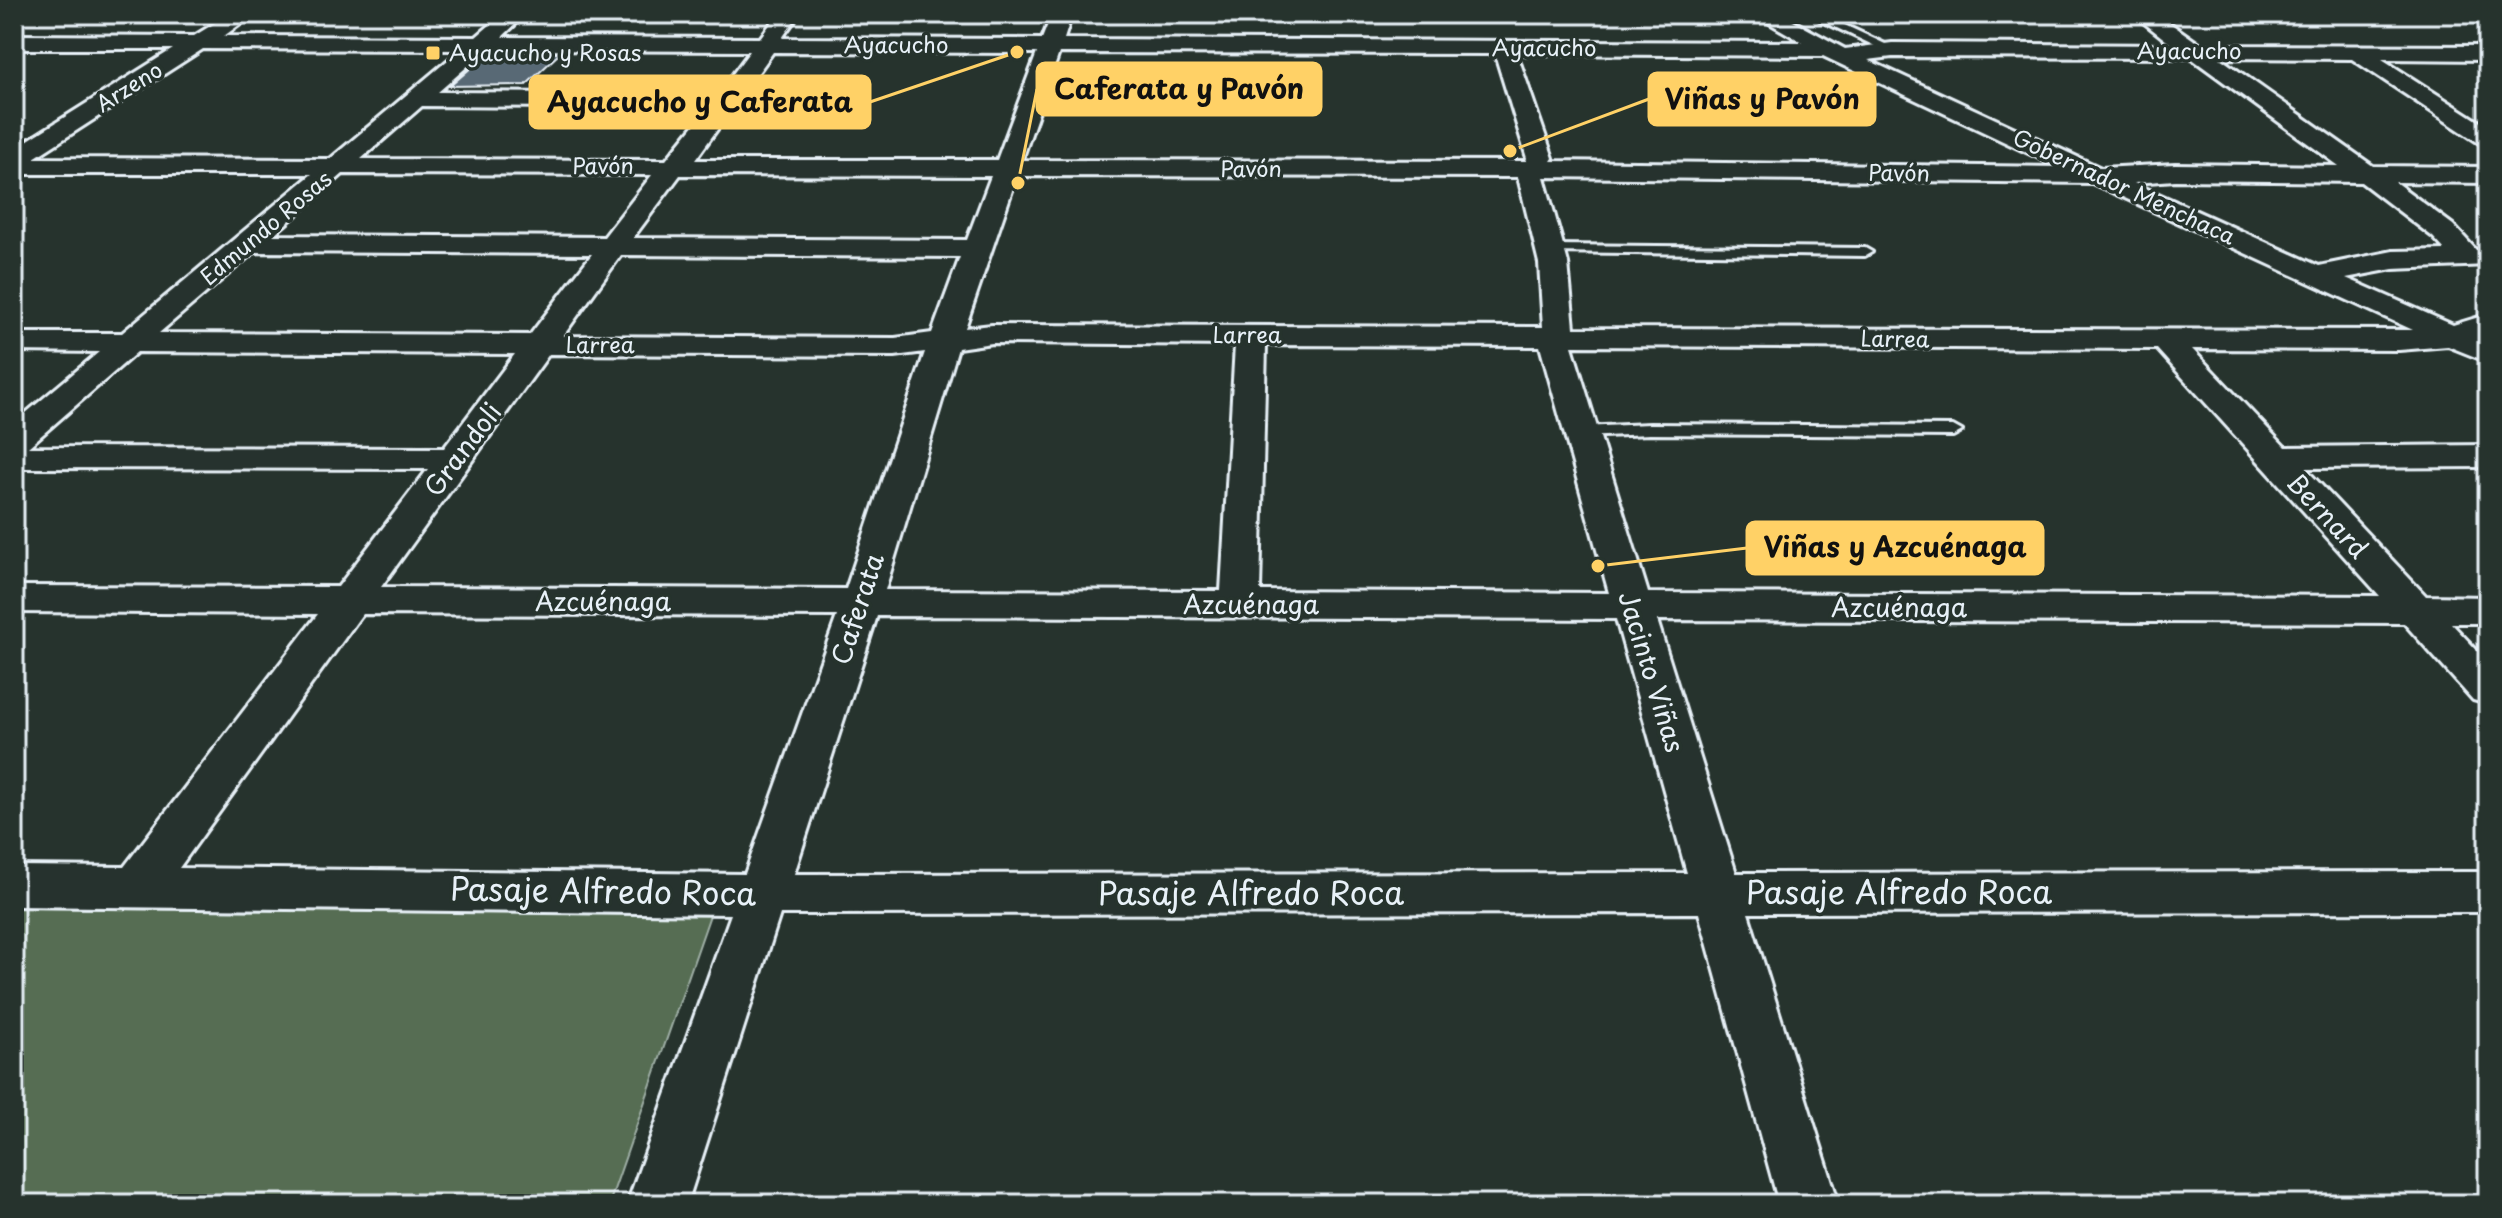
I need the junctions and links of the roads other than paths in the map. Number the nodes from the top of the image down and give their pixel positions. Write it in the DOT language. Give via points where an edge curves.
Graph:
graph roads {
  1 [pos="244,14"];
  2 [pos="516,14"];
  3 [pos="789,14"];
  4 [pos="1062,14"];
  5 [pos="1764,14"];
  6 [pos="1812,14"];
  7 [pos="2143,14"];
  8 [pos="14,42"];
  9 [pos="198,44"];
  10 [pos="481,44"];
  11 [pos="767,44"];
  12 [pos="1051,46"];
  13 [pos="1504,48"];
  14 [pos="1892,50"];
  15 [pos="1835,52"];
  16 [pos="2196,52"];
  17 [pos="2356,52"];
  18 [pos="2488,53"];
  19 [pos="418,99"];
  20 [pos="727,101"];
  21 [pos="2488,138"];
  22 [pos="14,163"];
  23 [pos="342,164"];
  24 [pos="674,166"];
  25 [pos="1008,169"];
  26 [pos="1537,169"];
  27 [pos="2369,175"];
  28 [pos="2488,175"];
  29 [pos="2098,176"];
  30 [pos="246,243"];
  31 [pos="612,247"];
  32 [pos="978,249"];
  33 [pos="1552,249"];
  34 [pos="1865,252"];
  35 [pos="2478,258"];
  36 [pos="2332,271"];
  37 [pos="1251,335"];
  38 [pos="1559,335"];
  39 [pos="2477,336"];
  40 [pos="945,340"];
  41 [pos="2167,341"];
  42 [pos="14,342"];
  43 [pos="130,343"];
  44 [pos="541,345"];
  45 [pos="1953,431"];
  46 [pos="1581,432"];
  47 [pos="14,441"];
  48 [pos="2488,456"];
  49 [pos="14,457"];
  50 [pos="2272,458"];
  51 [pos="455,459"];
  52 [pos="14,599"];
  53 [pos="352,601"];
  54 [pos="861,604"];
  55 [pos="1240,605"];
  56 [pos="1632,608"];
  57 [pos="2415,609"];
  58 [pos="2488,610"];
  59 [pos="2488,689"];
  60 [pos="14,886"];
  61 [pos="138,886"];
  62 [pos="2488,892"];
  63 [pos="1719,893"];
  64 [pos="761,894"];
  65 [pos="657,1204"];
  66 [pos="1809,1204"];
  1 -- 9 [label="street, Arzeno"];
  2 -- 10 [label="street, Edmundo Rosas"];
  3 -- 11 [label="street, Grandoli"];
  4 -- 12 [label="street, Caferata"];
  5 -- 15 [label="street, Gobernador Menchaca"];
  6 -- 14 [label="lane"];
  7 -- 16 [label="street"];
  8 -- 9 [label="street, Ayacucho"];
  9 -- 10 [label="street, Ayacucho"];
  9 -- 22 [label="street, Arzeno"];
  10 -- 11 [label="street, Ayacucho"];
  10 -- 19 [label="street, Edmundo Rosas"];
  11 -- 12 [label="street, Ayacucho"];
  11 -- 20 [label="street, Grandoli"];
  12 -- 13 [label="street, Ayacucho"];
  12 -- 25 [label="street, Caferata"];
  13 -- 15 [label="street, Ayacucho"];
  13 -- 26 [label="street, Jacinto Viñas" via="1538,148"];
  14 -- 15 [label="street, Ayacucho"];
  14 -- 16 [label="street, Ayacucho"];
  15 -- 29 [label="street, Gobernador Menchaca"];
  16 -- 17 [label="street, Ayacucho"];
  16 -- 27 [label="street"];
  17 -- 18 [label="street, Ayacucho"];
  17 -- 21 [label="street"];
  19 -- 20 [label="street"];
  19 -- 23 [label="street, Edmundo Rosas"];
  20 -- 24 [label="street, Grandoli"];
  22 -- 23 [label="street, Pavón"];
  23 -- 24 [label="street, Pavón"];
  23 -- 30 [label="street, Edmundo Rosas"];
  24 -- 25 [label="street, Pavón"];
  24 -- 31 [label="street, Grandoli"];
  25 -- 26 [label="street, Pavón"];
  25 -- 32 [label="street, Caferata"];
  26 -- 29 [label="street, Pavón"];
  26 -- 33 [label="street, Jacinto Viñas" via="1530,180"];
  27 -- 28 [label="street, Pavón"];
  27 -- 29 [label="street, Pavón"];
  27 -- 35 [label="street"];
  29 -- 36 [label="street, Gobernador Menchaca" via="2180,215"];
  30 -- 31 [label="street"];
  30 -- 43 [label="street, Edmundo Rosas"];
  31 -- 32 [label="street"];
  31 -- 44 [label="street, Grandoli"];
  32 -- 40 [label="street, Caferata"];
  33 -- 34 [label="lane"];
  33 -- 38 [label="street, Jacinto Viñas"];
  35 -- 36 [label="street" via="2393,260"];
  36 -- 39 [label="street, Gobernador Menchaca"];
  37 -- 38 [label="street, Larrea"];
  37 -- 40 [label="street, Larrea" via="992,334"];
  37 -- 55 [label="street"];
  38 -- 41 [label="street, Larrea"];
  38 -- 46 [label="street, Jacinto Viñas" via="1556,348"];
  39 -- 41 [label="street, Larrea"];
  40 -- 44 [label="street, Larrea" via="895,347"];
  40 -- 54 [label="street, Caferata"];
  41 -- 50 [label="street, Bernard"];
  42 -- 43 [label="street, Larrea"];
  43 -- 44 [label="street, Larrea"];
  43 -- 47 [label="street, Edmundo Rosas"];
  44 -- 51 [label="street, Grandoli"];
  45 -- 46 [label="lane"];
  46 -- 56 [label="street, Jacinto Viñas"];
  48 -- 50 [label="street"];
  49 -- 51 [label="street"];
  50 -- 57 [label="street, Bernard"];
  51 -- 53 [label="street, Grandoli"];
  52 -- 53 [label="street, Azcuénaga"];
  53 -- 54 [label="street, Azcuénaga"];
  53 -- 61 [label="street, Grandoli"];
  54 -- 55 [label="street, Azcuénaga"];
  54 -- 64 [label="street, Caferata"];
  55 -- 56 [label="street, Azcuénaga"];
  56 -- 57 [label="street, Azcuénaga"];
  56 -- 63 [label="street, Jacinto Viñas"];
  57 -- 58 [label="street, Azcuénaga"];
  57 -- 59 [label="street, Bernard"];
  60 -- 61 [label="street, Pasaje Alfredo Roca"];
  61 -- 64 [label="street, Pasaje Alfredo Roca"];
  62 -- 63 [label="street, Pasaje Alfredo Roca"];
  63 -- 64 [label="street, Pasaje Alfredo Roca"];
  63 -- 66 [label="street, Jacinto Viñas"];
  64 -- 65 [label="street, Caferata"];
}
